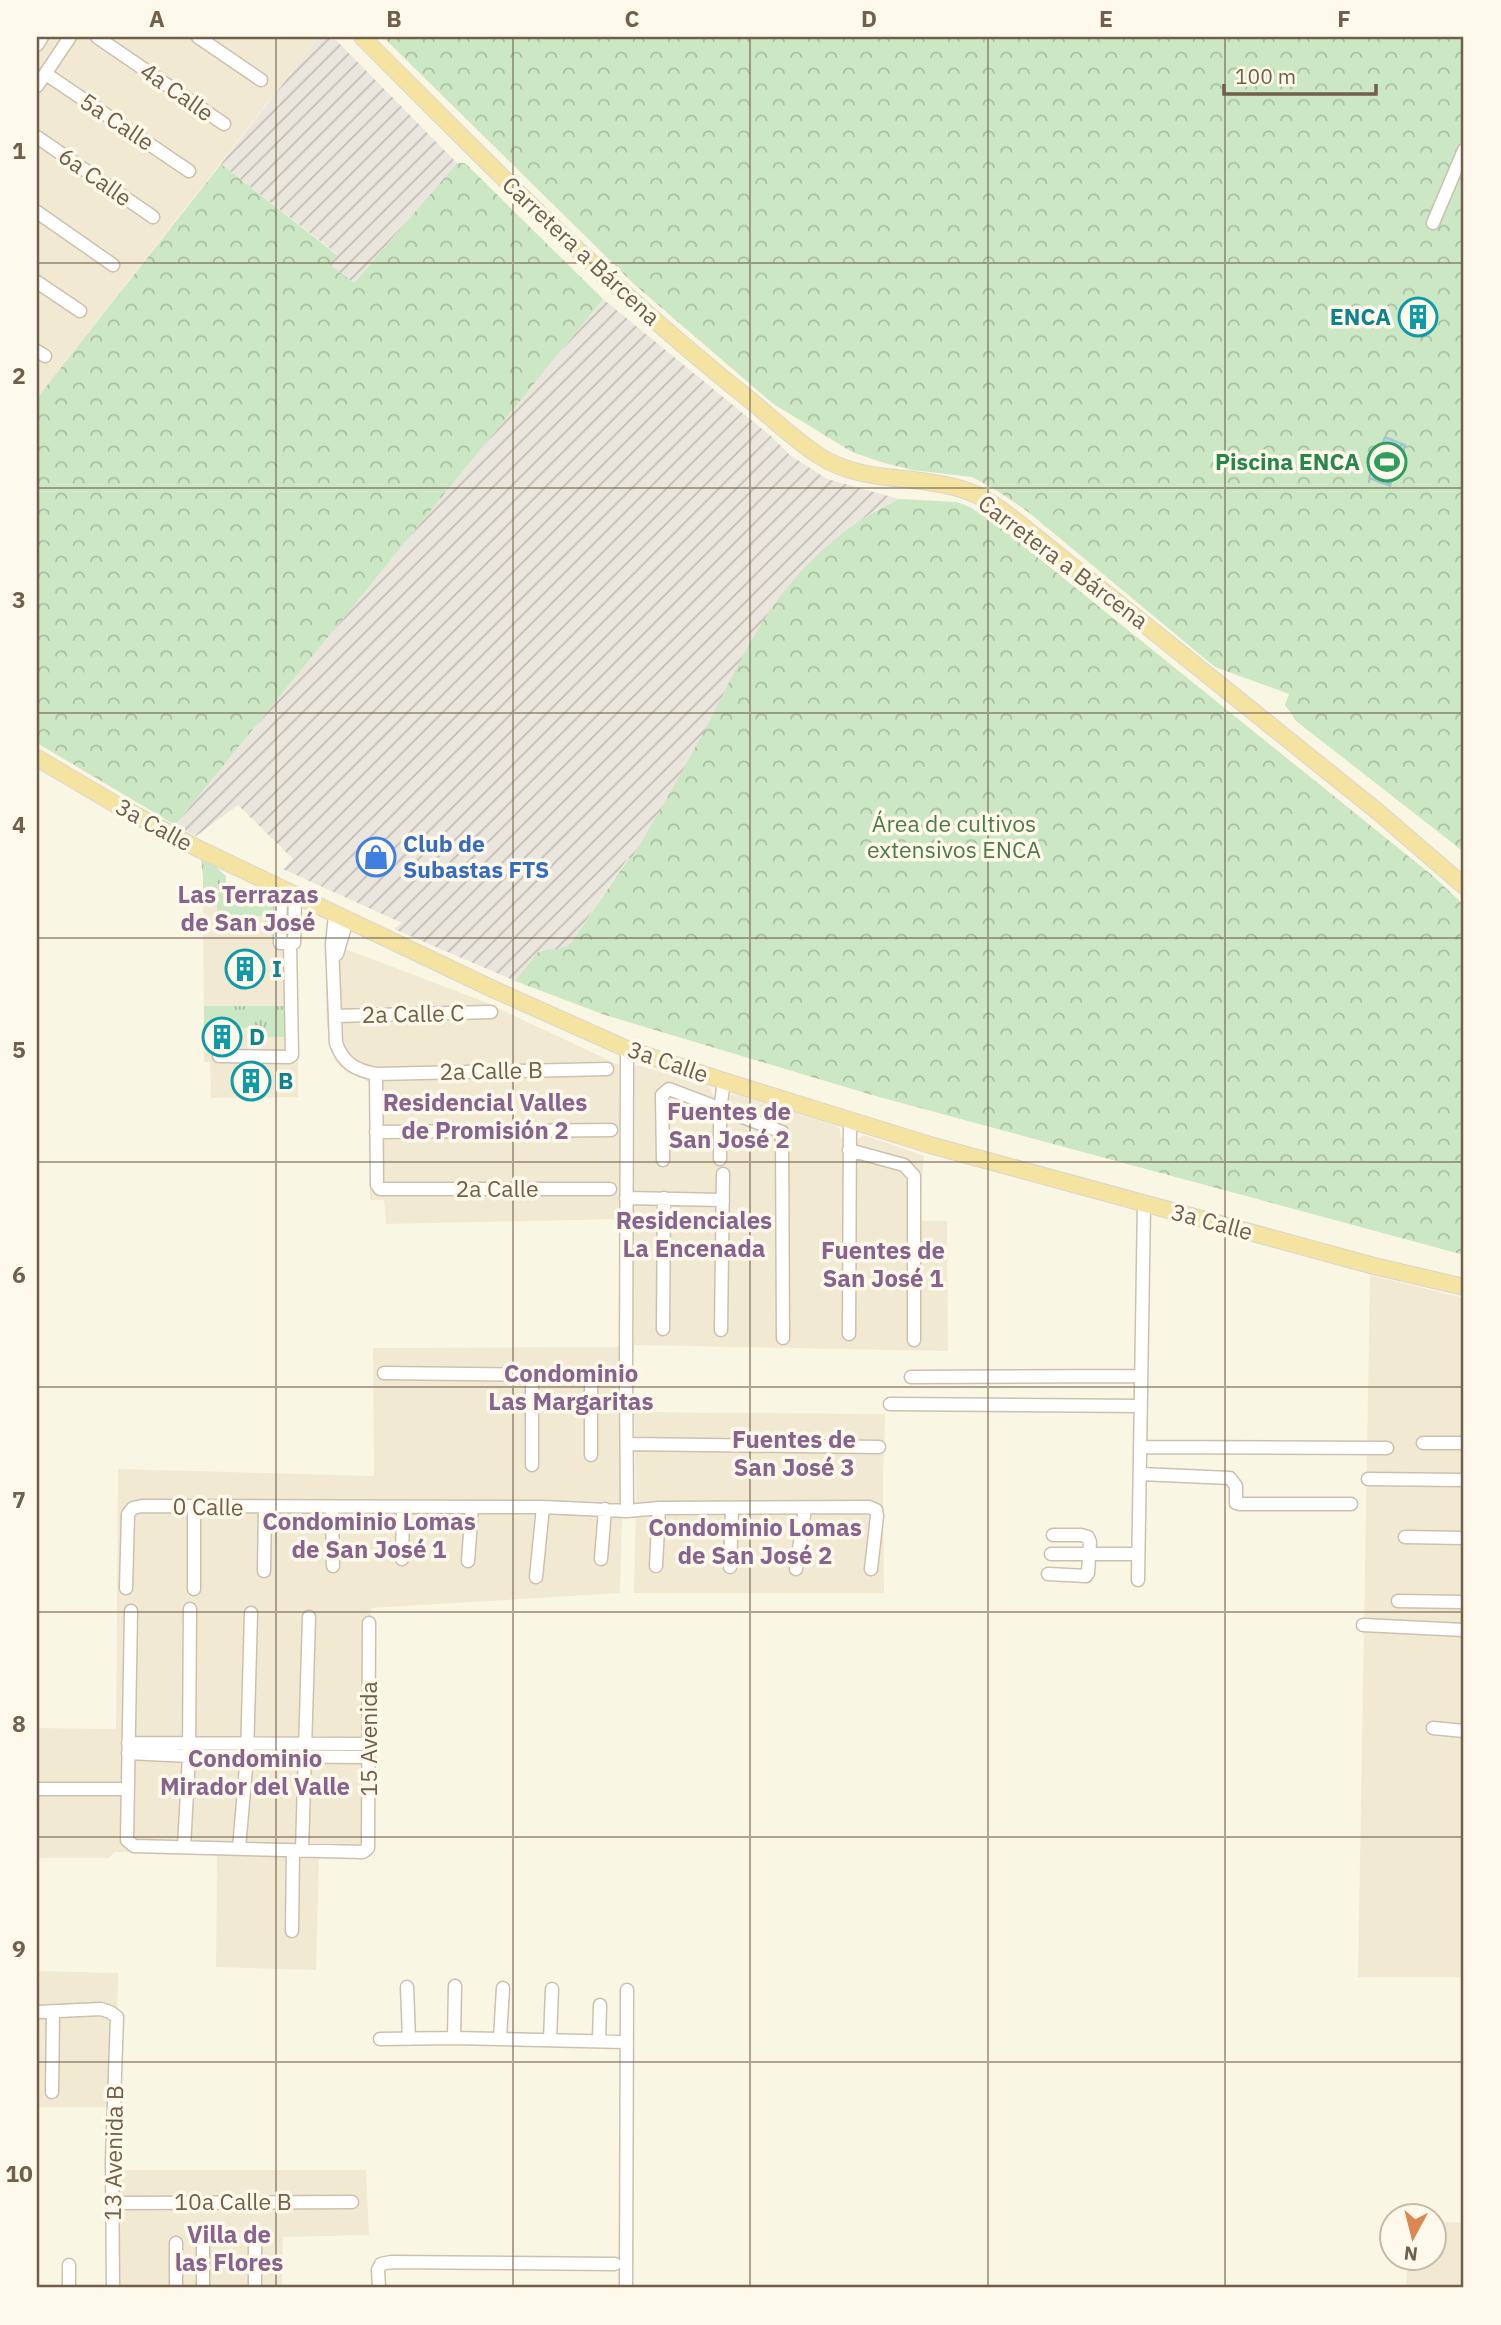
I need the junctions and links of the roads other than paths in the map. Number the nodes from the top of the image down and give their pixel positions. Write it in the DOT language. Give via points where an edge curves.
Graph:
graph roads {
  1 [pos="42,37"];
  2 [pos="70,37"];
  3 [pos="96,37"];
  4 [pos="198,37"];
  5 [pos="362,37"];
  6 [pos="37,45"];
  7 [pos="46,74"];
  8 [pos="261,80"];
  9 [pos="37,86"];
  10 [pos="224,124"];
  11 [pos="37,137"];
  12 [pos="1464,150"];
  13 [pos="189,171"];
  14 [pos="37,212"];
  15 [pos="153,217"];
  16 [pos="1433,223"];
  17 [pos="113,265"];
  18 [pos="37,282"];
  19 [pos="80,311"];
  20 [pos="37,758"];
  21 [pos="1464,886"];
  22 [pos="288,892"];
  23 [pos="341,917"];
  24 [pos="491,1012"];
  25 [pos="335,1016"];
  26 [pos="627,1049"];
  27 [pos="219,1056"];
  28 [pos="607,1069"];
  29 [pos="376,1074"];
  30 [pos="724,1081"];
  31 [pos="720,1110"];
  32 [pos="849,1120"];
  33 [pos="611,1130"];
  34 [pos="376,1132"];
  35 [pos="849,1150"];
  36 [pos="720,1159"];
  37 [pos="663,1160"];
  38 [pos="723,1174"];
  39 [pos="611,1189"];
  40 [pos="626,1198"];
  41 [pos="664,1198"];
  42 [pos="723,1200"];
  43 [pos="1144,1203"];
  44 [pos="1464,1287"];
  45 [pos="663,1329"];
  46 [pos="721,1330"];
  47 [pos="849,1334"];
  48 [pos="783,1338"];
  49 [pos="914,1339"];
  50 [pos="384,1373"];
  51 [pos="532,1376"];
  52 [pos="590,1376"];
  53 [pos="625,1376"];
  54 [pos="1140,1376"];
  55 [pos="911,1377"];
  56 [pos="890,1404"];
  57 [pos="1141,1406"];
  58 [pos="1423,1443"];
  59 [pos="1464,1443"];
  60 [pos="627,1444"];
  61 [pos="879,1447"];
  62 [pos="1140,1447"];
  63 [pos="1387,1448"];
  64 [pos="591,1455"];
  65 [pos="532,1465"];
  66 [pos="1141,1474"];
  67 [pos="1368,1479"];
  68 [pos="1464,1480"];
  69 [pos="1351,1504"];
  70 [pos="194,1507"];
  71 [pos="265,1507"];
  72 [pos="332,1507"];
  73 [pos="403,1507"];
  74 [pos="543,1507"];
  75 [pos="472,1508"];
  76 [pos="659,1508"];
  77 [pos="805,1508"];
  78 [pos="606,1509"];
  79 [pos="732,1509"];
  80 [pos="627,1511"];
  81 [pos="1053,1535"];
  82 [pos="1405,1537"];
  83 [pos="1464,1538"];
  84 [pos="1051,1554"];
  85 [pos="1089,1554"];
  86 [pos="1138,1554"];
  87 [pos="402,1559"];
  88 [pos="601,1559"];
  89 [pos="468,1562"];
  90 [pos="332,1566"];
  91 [pos="656,1566"];
  92 [pos="730,1567"];
  93 [pos="796,1569"];
  94 [pos="871,1569"];
  95 [pos="264,1571"];
  96 [pos="1048,1574"];
  97 [pos="536,1577"];
  98 [pos="1138,1580"];
  99 [pos="126,1588"];
  100 [pos="194,1589"];
  101 [pos="1398,1601"];
  102 [pos="1464,1602"];
  103 [pos="190,1609"];
  104 [pos="131,1611"];
  105 [pos="251,1612"];
  106 [pos="309,1617"];
  107 [pos="369,1623"];
  108 [pos="1363,1625"];
  109 [pos="1464,1630"];
  110 [pos="1433,1728"];
  111 [pos="1464,1731"];
  112 [pos="128,1748"];
  113 [pos="189,1750"];
  114 [pos="247,1750"];
  115 [pos="306,1750"];
  116 [pos="369,1751"];
  117 [pos="37,1789"];
  118 [pos="128,1789"];
  119 [pos="184,1847"];
  120 [pos="239,1848"];
  121 [pos="298,1850"];
  122 [pos="292,1931"];
  123 [pos="455,1986"];
  124 [pos="407,1987"];
  125 [pos="503,1988"];
  126 [pos="552,1989"];
  127 [pos="627,1990"];
  128 [pos="600,2005"];
  129 [pos="37,2012"];
  130 [pos="53,2013"];
  131 [pos="454,2038"];
  132 [pos="380,2039"];
  133 [pos="409,2039"];
  134 [pos="500,2039"];
  135 [pos="550,2040"];
  136 [pos="599,2040"];
  137 [pos="625,2042"];
  138 [pos="52,2092"];
  139 [pos="352,2202"];
  140 [pos="113,2203"];
  141 [pos="203,2239"];
  142 [pos="255,2242"];
  143 [pos="176,2243"];
  144 [pos="615,2264"];
  145 [pos="69,2265"];
  146 [pos="69,2288"];
  147 [pos="113,2288"];
  148 [pos="176,2288"];
  149 [pos="203,2288"];
  150 [pos="255,2288"];
  151 [pos="379,2288"];
  152 [pos="626,2288"];
  1 -- 6 [label="street"];
  2 -- 7 [label="street"];
  3 -- 10 [label="street, 4a Calle"];
  4 -- 8 [label="street"];
  5 -- 21 [label="main road, Carretera a Bárcena" via="613,283 803,445 851,470 949,486 986,499 1377,811"];
  7 -- 9 [label="street"];
  7 -- 13 [label="street, 5a Calle"];
  11 -- 15 [label="street, 6a Calle"];
  12 -- 16 [label="street"];
  14 -- 17 [label="street"];
  18 -- 19 [label="street"];
  20 -- 22 [label="main road, 3a Calle" via="195,848"];
  22 -- 23 [label="main road, 3a Calle"];
  22 -- 27 [label="street" via="292,1055"];
  23 -- 25 [label="street" via="333,964"];
  23 -- 26 [label="main road, 3a Calle"];
  24 -- 25 [label="street, 2a Calle C"];
  25 -- 29 [label="street" via="340,1054 354,1067"];
  26 -- 30 [label="main road, 3a Calle"];
  26 -- 40 [label="street"];
  28 -- 29 [label="street, 2a Calle B"];
  29 -- 34 [label="street"];
  30 -- 31 [label="street"];
  30 -- 32 [label="main road, 3a Calle"];
  31 -- 36 [label="street"];
  31 -- 37 [label="street" via="669,1089 662,1095"];
  31 -- 48 [label="street" via="782,1132"];
  32 -- 35 [label="street"];
  32 -- 43 [label="main road, 3a Calle"];
  33 -- 34 [label="street"];
  34 -- 39 [label="street, 2a Calle" via="377,1185 384,1190"];
  35 -- 47 [label="street"];
  35 -- 49 [label="street" via="904,1164 914,1176"];
  38 -- 42 [label="street"];
  40 -- 41 [label="street"];
  40 -- 53 [label="street"];
  41 -- 42 [label="street"];
  41 -- 45 [label="street"];
  42 -- 46 [label="street"];
  43 -- 44 [label="main road, 3a Calle"];
  43 -- 54 [label="street"];
  50 -- 51 [label="street"];
  51 -- 52 [label="street"];
  51 -- 65 [label="street"];
  52 -- 53 [label="street"];
  52 -- 64 [label="street"];
  53 -- 60 [label="street"];
  54 -- 55 [label="street"];
  54 -- 57 [label="street"];
  56 -- 57 [label="street"];
  57 -- 62 [label="street"];
  58 -- 59 [label="street"];
  60 -- 61 [label="street"];
  60 -- 80 [label="street"];
  62 -- 63 [label="street"];
  62 -- 66 [label="street"];
  66 -- 69 [label="street" via="1230,1478 1240,1504"];
  66 -- 86 [label="street"];
  67 -- 68 [label="street"];
  70 -- 71 [label="street, 0 Calle"];
  70 -- 99 [label="street, 0 Calle" via="133,1508 128,1514"];
  70 -- 100 [label="street"];
  71 -- 72 [label="street, 0 Calle"];
  71 -- 95 [label="street"];
  72 -- 73 [label="street, 0 Calle"];
  72 -- 90 [label="street"];
  73 -- 75 [label="street, 0 Calle"];
  73 -- 87 [label="street"];
  74 -- 75 [label="street, 0 Calle"];
  74 -- 78 [label="street, 0 Calle"];
  74 -- 97 [label="street"];
  75 -- 89 [label="street"];
  76 -- 79 [label="street, 0 Calle"];
  76 -- 80 [label="street, 0 Calle"];
  76 -- 91 [label="street"];
  77 -- 79 [label="street, 0 Calle"];
  77 -- 93 [label="street"];
  77 -- 94 [label="street, 0 Calle" via="876,1510"];
  78 -- 80 [label="street, 0 Calle"];
  78 -- 88 [label="street"];
  79 -- 92 [label="street"];
  81 -- 85 [label="street" via="1088,1537"];
  82 -- 83 [label="street"];
  84 -- 85 [label="street"];
  85 -- 86 [label="street"];
  85 -- 96 [label="street" via="1086,1576"];
  86 -- 98 [label="street"];
  101 -- 102 [label="street"];
  103 -- 113 [label="street"];
  104 -- 112 [label="street"];
  105 -- 114 [label="street"];
  106 -- 115 [label="street"];
  107 -- 116 [label="street, 15 Avenida"];
  108 -- 109 [label="street"];
  110 -- 111 [label="street"];
  112 -- 113 [label="street"];
  112 -- 118 [label="street"];
  113 -- 114 [label="street"];
  113 -- 119 [label="street"];
  114 -- 115 [label="street"];
  114 -- 120 [label="street"];
  115 -- 116 [label="street"];
  115 -- 121 [label="street"];
  116 -- 121 [label="street, 15 Avenida" via="368,1848 363,1852"];
  117 -- 118 [label="street"];
  118 -- 119 [label="street" via="127,1840 134,1846"];
  119 -- 120 [label="street"];
  120 -- 121 [label="street"];
  121 -- 122 [label="street"];
  123 -- 131 [label="street"];
  124 -- 133 [label="street"];
  125 -- 134 [label="street"];
  126 -- 135 [label="street"];
  127 -- 137 [label="street"];
  128 -- 136 [label="street"];
  129 -- 130 [label="street"];
  130 -- 138 [label="street"];
  130 -- 140 [label="street, 13 Avenida B" via="101,2009 117,2017"];
  131 -- 133 [label="street"];
  131 -- 134 [label="street"];
  132 -- 133 [label="street"];
  134 -- 135 [label="street"];
  135 -- 136 [label="street"];
  136 -- 137 [label="street"];
  137 -- 152 [label="street"];
  139 -- 140 [label="street, 10a Calle B"];
  140 -- 147 [label="street, 13 Avenida B"];
  141 -- 149 [label="street"];
  142 -- 150 [label="street"];
  143 -- 148 [label="street"];
  144 -- 151 [label="street" via="391,2262 381,2264"];
  145 -- 146 [label="street"];
}
